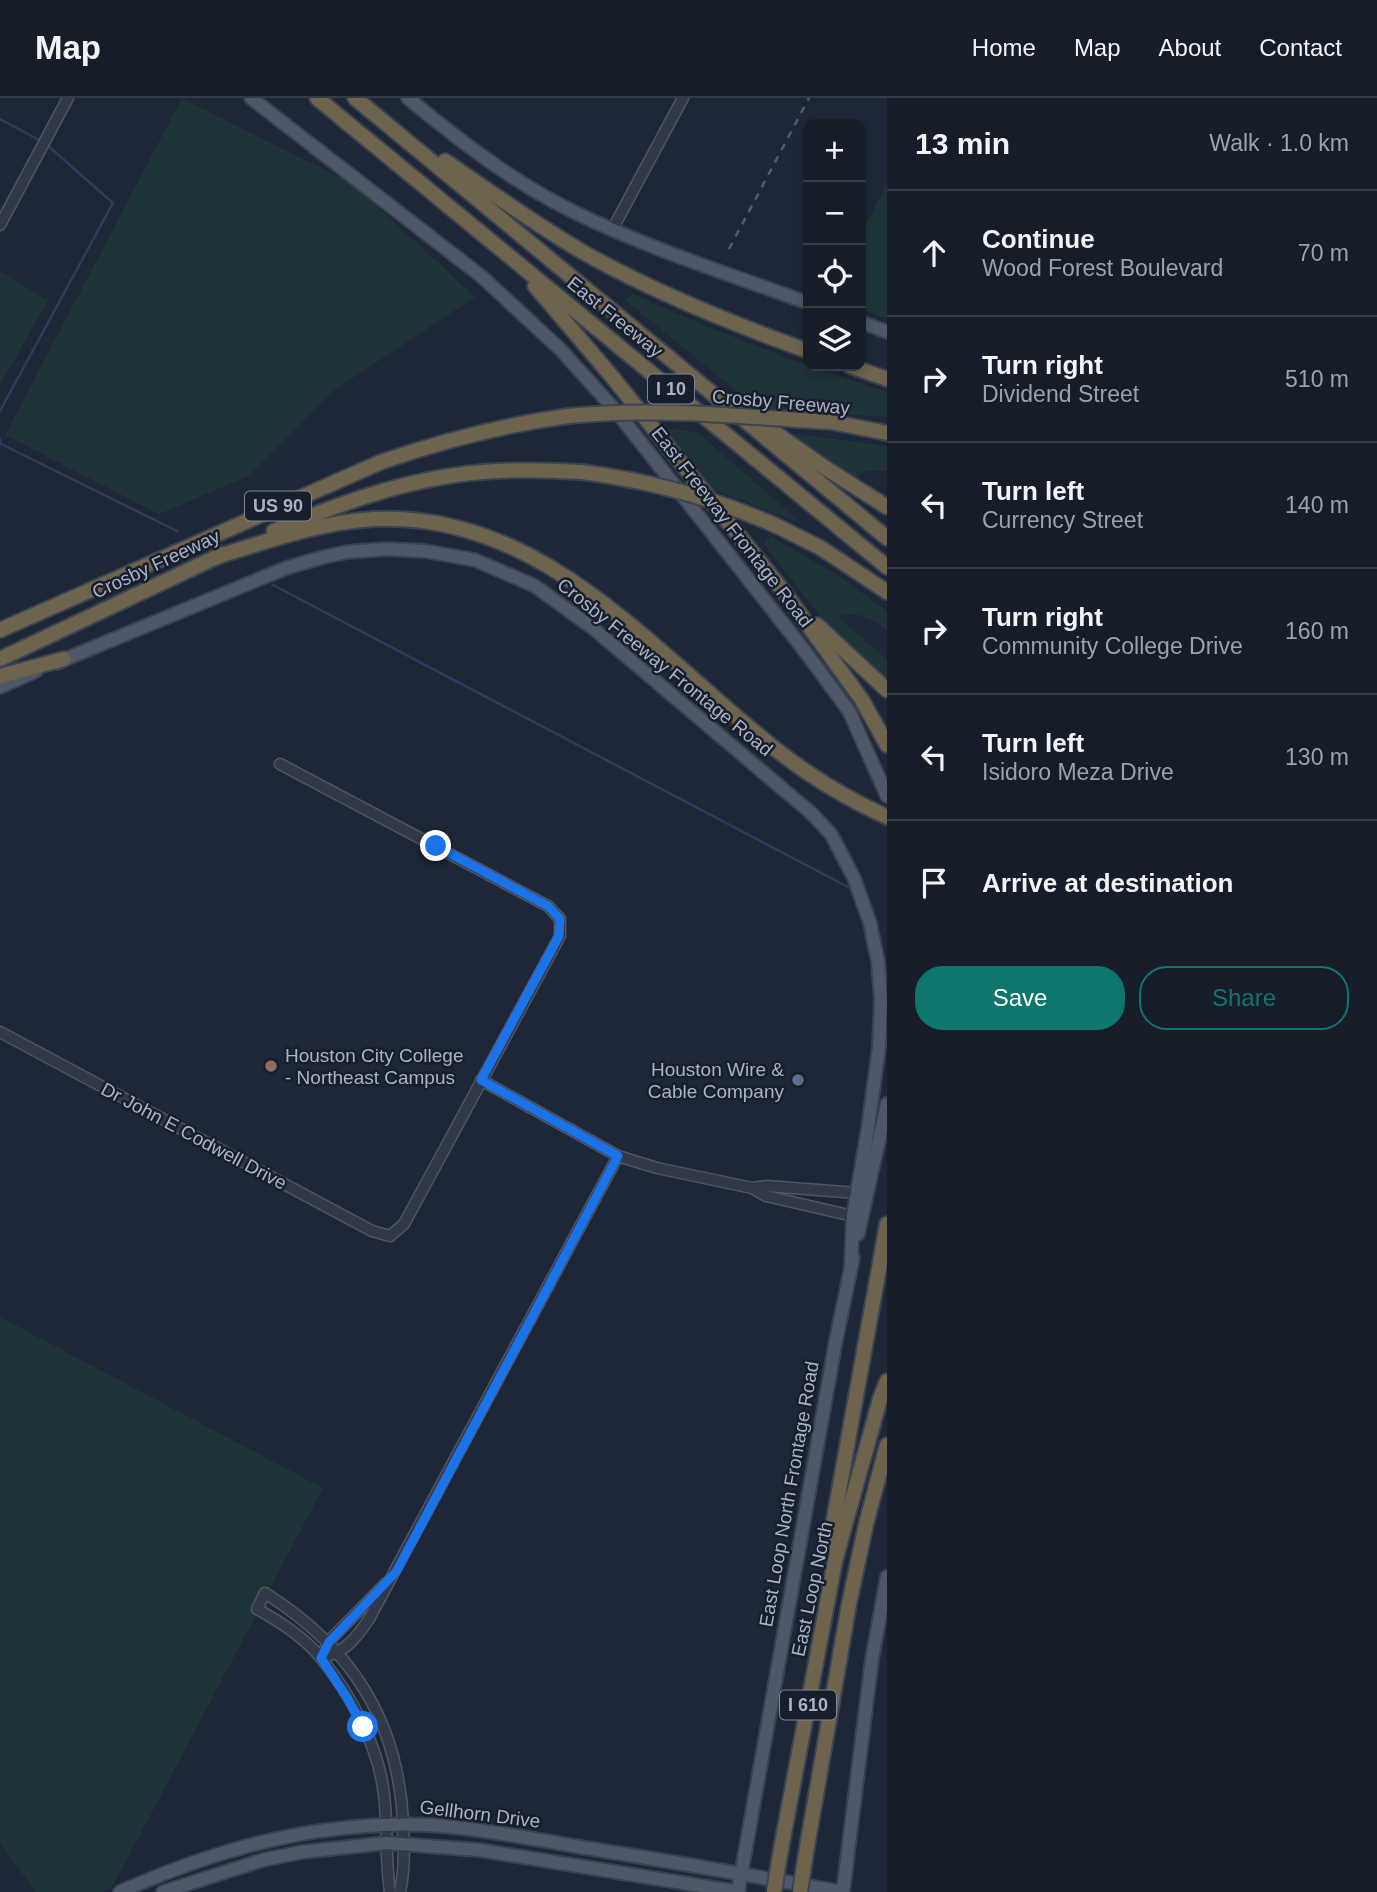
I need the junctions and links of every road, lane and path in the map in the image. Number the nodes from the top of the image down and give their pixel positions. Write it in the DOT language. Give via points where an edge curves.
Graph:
graph roads {
  1 [pos="68,98"];
  2 [pos="251,98"];
  3 [pos="317,98"];
  4 [pos="355,98"];
  5 [pos="408,98"];
  6 [pos="683,98"];
  7 [pos="382,120"];
  8 [pos="455,211"];
  9 [pos="0,225"];
  10 [pos="612,230"];
  11 [pos="803,301"];
  12 [pos="866,324"];
  13 [pos="887,332"];
  14 [pos="803,349"];
  15 [pos="684,370"];
  16 [pos="864,371"];
  17 [pos="887,379"];
  18 [pos="887,423"];
  19 [pos="870,425"];
  20 [pos="887,433"];
  21 [pos="887,507"];
  22 [pos="887,538"];
  23 [pos="216,557"];
  24 [pos="887,567"];
  25 [pos="784,592"];
  26 [pos="887,592"];
  27 [pos="0,630"];
  28 [pos="0,659"];
  29 [pos="64,659"];
  30 [pos="0,676"];
  31 [pos="0,687"];
  32 [pos="887,690"];
  33 [pos="887,746"];
  34 [pos="280,764"];
  35 [pos="887,796"];
  36 [pos="887,817"];
  37 [pos="0,1032"];
  38 [pos="481,1080"];
  39 [pos="887,1104"];
  40 [pos="618,1156"];
  41 [pos="752,1188"];
  42 [pos="802,1189"];
  43 [pos="857,1193"];
  44 [pos="799,1203"];
  45 [pos="853,1216"];
  46 [pos="887,1224"];
  47 [pos="851,1266"];
  48 [pos="887,1381"];
  49 [pos="887,1445"];
  50 [pos="887,1473"];
  51 [pos="866,1524"];
  52 [pos="835,1561"];
  53 [pos="396,1572"];
  54 [pos="887,1577"];
  55 [pos="329,1642"];
  56 [pos="338,1653"];
  57 [pos="321,1658"];
  58 [pos="387,1825"];
  59 [pos="403,1825"];
  60 [pos="509,1835"];
  61 [pos="256,1842"];
  62 [pos="386,1843"];
  63 [pos="404,1843"];
  64 [pos="613,1852"];
  65 [pos="505,1854"];
  66 [pos="263,1860"];
  67 [pos="610,1871"];
  68 [pos="741,1873"];
  69 [pos="120,1892"];
  70 [pos="163,1892"];
  71 [pos="390,1892"];
  72 [pos="400,1892"];
  73 [pos="739,1892"];
  74 [pos="774,1892"];
  75 [pos="800,1892"];
  76 [pos="842,1892"];
  1 -- 9 [label="street"];
  2 -- 35 [label="main road, East Freeway Frontage Road" via="481,276 561,350 616,411 849,711"];
  3 -- 8 [label="highway, East Freeway / I 10"];
  4 -- 7 [label="highway, East Freeway / I 10"];
  5 -- 10 [label="main road" via="451,135 519,181"];
  6 -- 10 [label="street"];
  7 -- 14 [label="highway" via="588,254 701,310"];
  7 -- 15 [label="highway, East Freeway / I 10"];
  8 -- 24 [label="highway, East Freeway / I 10"];
  8 -- 25 [label="highway" via="503,254 580,338"];
  10 -- 11 [label="main road"];
  12 -- 13 [label="main road"];
  15 -- 21 [label="highway"];
  15 -- 22 [label="highway, East Freeway / I 10"];
  16 -- 17 [label="highway"];
  18 -- 19 [label="highway"];
  19 -- 20 [label="highway, Crosby Freeway / US 90"];
  19 -- 27 [label="highway, Crosby Freeway / US 90, bridge" via="607,412 496,428 381,462"];
  23 -- 26 [label="highway, Crosby Freeway / US 90, bridge" via="337,505 408,485 493,471 582,472 660,485 740,509 821,548"];
  23 -- 28 [label="highway, Crosby Freeway / US 90"];
  23 -- 36 [label="highway" via="318,528 378,519 442,525 514,548 539,559 597,599 782,754"];
  25 -- 32 [label="highway"];
  25 -- 33 [label="highway" via="862,700"];
  29 -- 30 [label="highway"];
  29 -- 31 [label="main road, Crosby Freeway Frontage Road"];
  29 -- 43 [label="main road, Crosby Freeway Frontage Road" via="286,568 347,552 386,549 453,556 475,560 535,586 594,629 831,834 870,923 881,1000 877,1061"];
  34 -- 38 [label="street" via="548,906 560,919 559,936"];
  37 -- 38 [label="street, Dr John E Codwell Drive" via="372,1231 390,1236 404,1224"];
  38 -- 40 [label="street"];
  39 -- 47 [label="main road, East Loop North Frontage Road"];
  40 -- 41 [label="street"];
  40 -- 53 [label="street"];
  41 -- 42 [label="street"];
  41 -- 44 [label="street"];
  42 -- 43 [label="street"];
  42 -- 44 [label="street"];
  43 -- 45 [label="main road, Crosby Freeway Frontage Road"];
  44 -- 45 [label="street"];
  45 -- 47 [label="main road, Crosby Freeway Frontage Road"];
  46 -- 52 [label="highway" via="833,1524"];
  47 -- 68 [label="main road, East Loop North Frontage Road"];
  48 -- 52 [label="highway, East Loop North / I 610"];
  49 -- 51 [label="highway, East Loop North / I 610"];
  50 -- 51 [label="highway"];
  51 -- 75 [label="highway, East Loop North / I 610, bridge"];
  52 -- 74 [label="highway, East Loop North / I 610, bridge"];
  53 -- 55 [label="street"];
  53 -- 56 [label="street" via="358,1635"];
  54 -- 76 [label="main road" via="870,1671"];
  55 -- 56 [label="street"];
  55 -- 57 [label="street"];
  55 -- 57 [label="street" via="265,1593 257,1609"];
  56 -- 57 [label="street"];
  56 -- 59 [label="street" via="369,1696 385,1729 402,1793"];
  57 -- 58 [label="street" via="368,1739 384,1791"];
  58 -- 59 [label="main road, Gellhorn Drive"];
  58 -- 61 [label="main road, Gellhorn Drive"];
  58 -- 62 [label="street"];
  59 -- 60 [label="main road, Gellhorn Drive"];
  59 -- 63 [label="street"];
  60 -- 64 [label="main road, Gellhorn Drive"];
  60 -- 65 [label="main road"];
  61 -- 66 [label="main road"];
  61 -- 69 [label="main road, Gellhorn Drive"];
  62 -- 63 [label="main road, Gellhorn Drive"];
  62 -- 66 [label="main road, Gellhorn Drive"];
  62 -- 71 [label="street"];
  63 -- 65 [label="main road, Gellhorn Drive"];
  63 -- 72 [label="street"];
  64 -- 67 [label="main road"];
  64 -- 68 [label="main road, Gellhorn Drive"];
  65 -- 67 [label="main road, Gellhorn Drive"];
  66 -- 70 [label="main road, Gellhorn Drive"];
  67 -- 73 [label="main road, Gellhorn Drive"];
  68 -- 73 [label="main road, East Loop North Frontage Road"];
  68 -- 76 [label="main road, Gellhorn Drive"];
}
